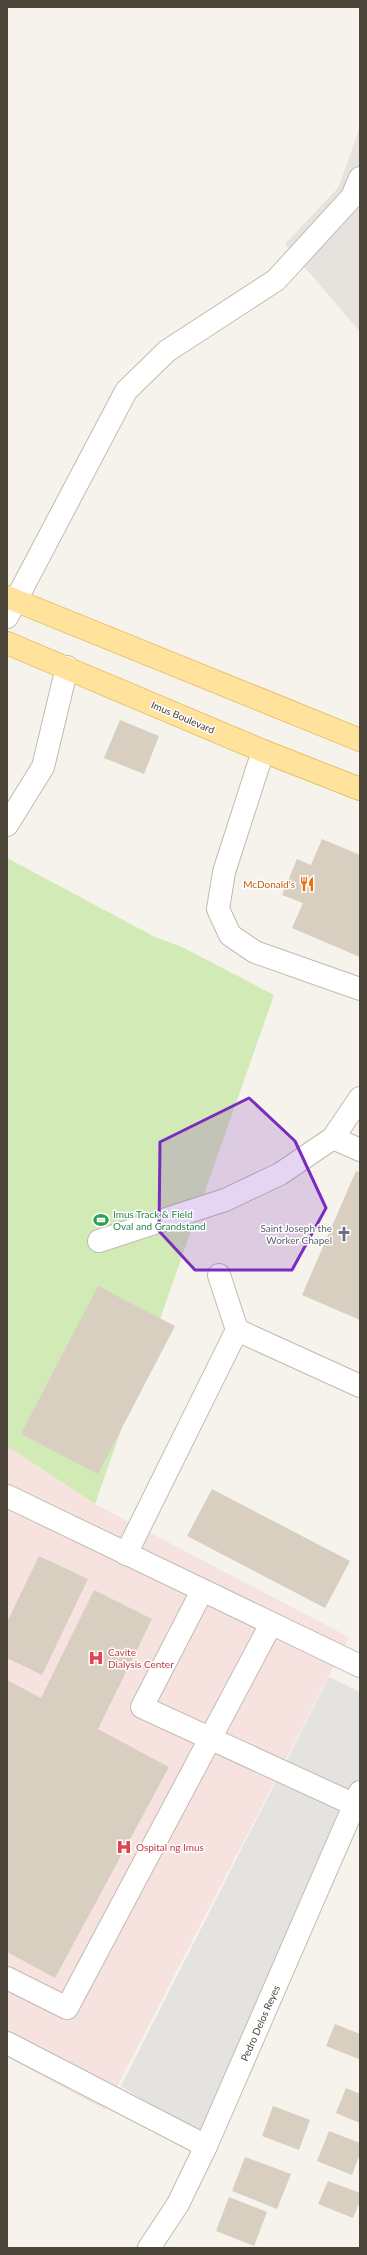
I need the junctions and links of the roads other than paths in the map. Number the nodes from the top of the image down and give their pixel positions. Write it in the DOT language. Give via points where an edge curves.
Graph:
graph roads {
  1 [pos="360,178"];
  2 [pos="10,605"];
  3 [pos="7,643"];
  4 [pos="67,667"];
  5 [pos="360,740"];
  6 [pos="263,751"];
  7 [pos="360,789"];
  8 [pos="7,825"];
  9 [pos="360,989"];
  10 [pos="360,1098"];
  11 [pos="333,1138"];
  12 [pos="360,1150"];
  13 [pos="99,1241"];
  14 [pos="219,1275"];
  15 [pos="237,1330"];
  16 [pos="360,1386"];
  17 [pos="7,1496"];
  18 [pos="126,1554"];
  19 [pos="202,1590"];
  20 [pos="271,1624"];
  21 [pos="360,1666"];
  22 [pos="210,1738"];
  23 [pos="357,1799"];
  24 [pos="7,1978"];
  25 [pos="7,2043"];
  26 [pos="206,2146"];
  27 [pos="149,2248"];
  1 -- 2 [label="street" via="352,197 276,280 167,351 126,391"];
  2 -- 5 [label="main road"];
  3 -- 4 [label="main road, Imus Boulevard"];
  4 -- 6 [label="main road, Imus Boulevard"];
  4 -- 8 [label="street" via="43,767"];
  6 -- 7 [label="main road, Imus Boulevard"];
  6 -- 9 [label="street" via="224,872 218,909 230,935 255,952"];
  10 -- 11 [label="street"];
  11 -- 12 [label="street"];
  11 -- 13 [label="street" via="280,1174 224,1200"];
  14 -- 15 [label="street"];
  15 -- 16 [label="street"];
  15 -- 18 [label="street"];
  17 -- 18 [label="street"];
  18 -- 19 [label="street"];
  19 -- 20 [label="street"];
  19 -- 22 [label="street" via="142,1706"];
  20 -- 21 [label="street"];
  20 -- 22 [label="street"];
  22 -- 23 [label="street"];
  22 -- 24 [label="street" via="67,2008"];
  23 -- 26 [label="street, Pedro Delos Reyes"];
  25 -- 26 [label="street"];
  26 -- 27 [label="street, Pedro Delos Reyes" via="178,2204"];
}
